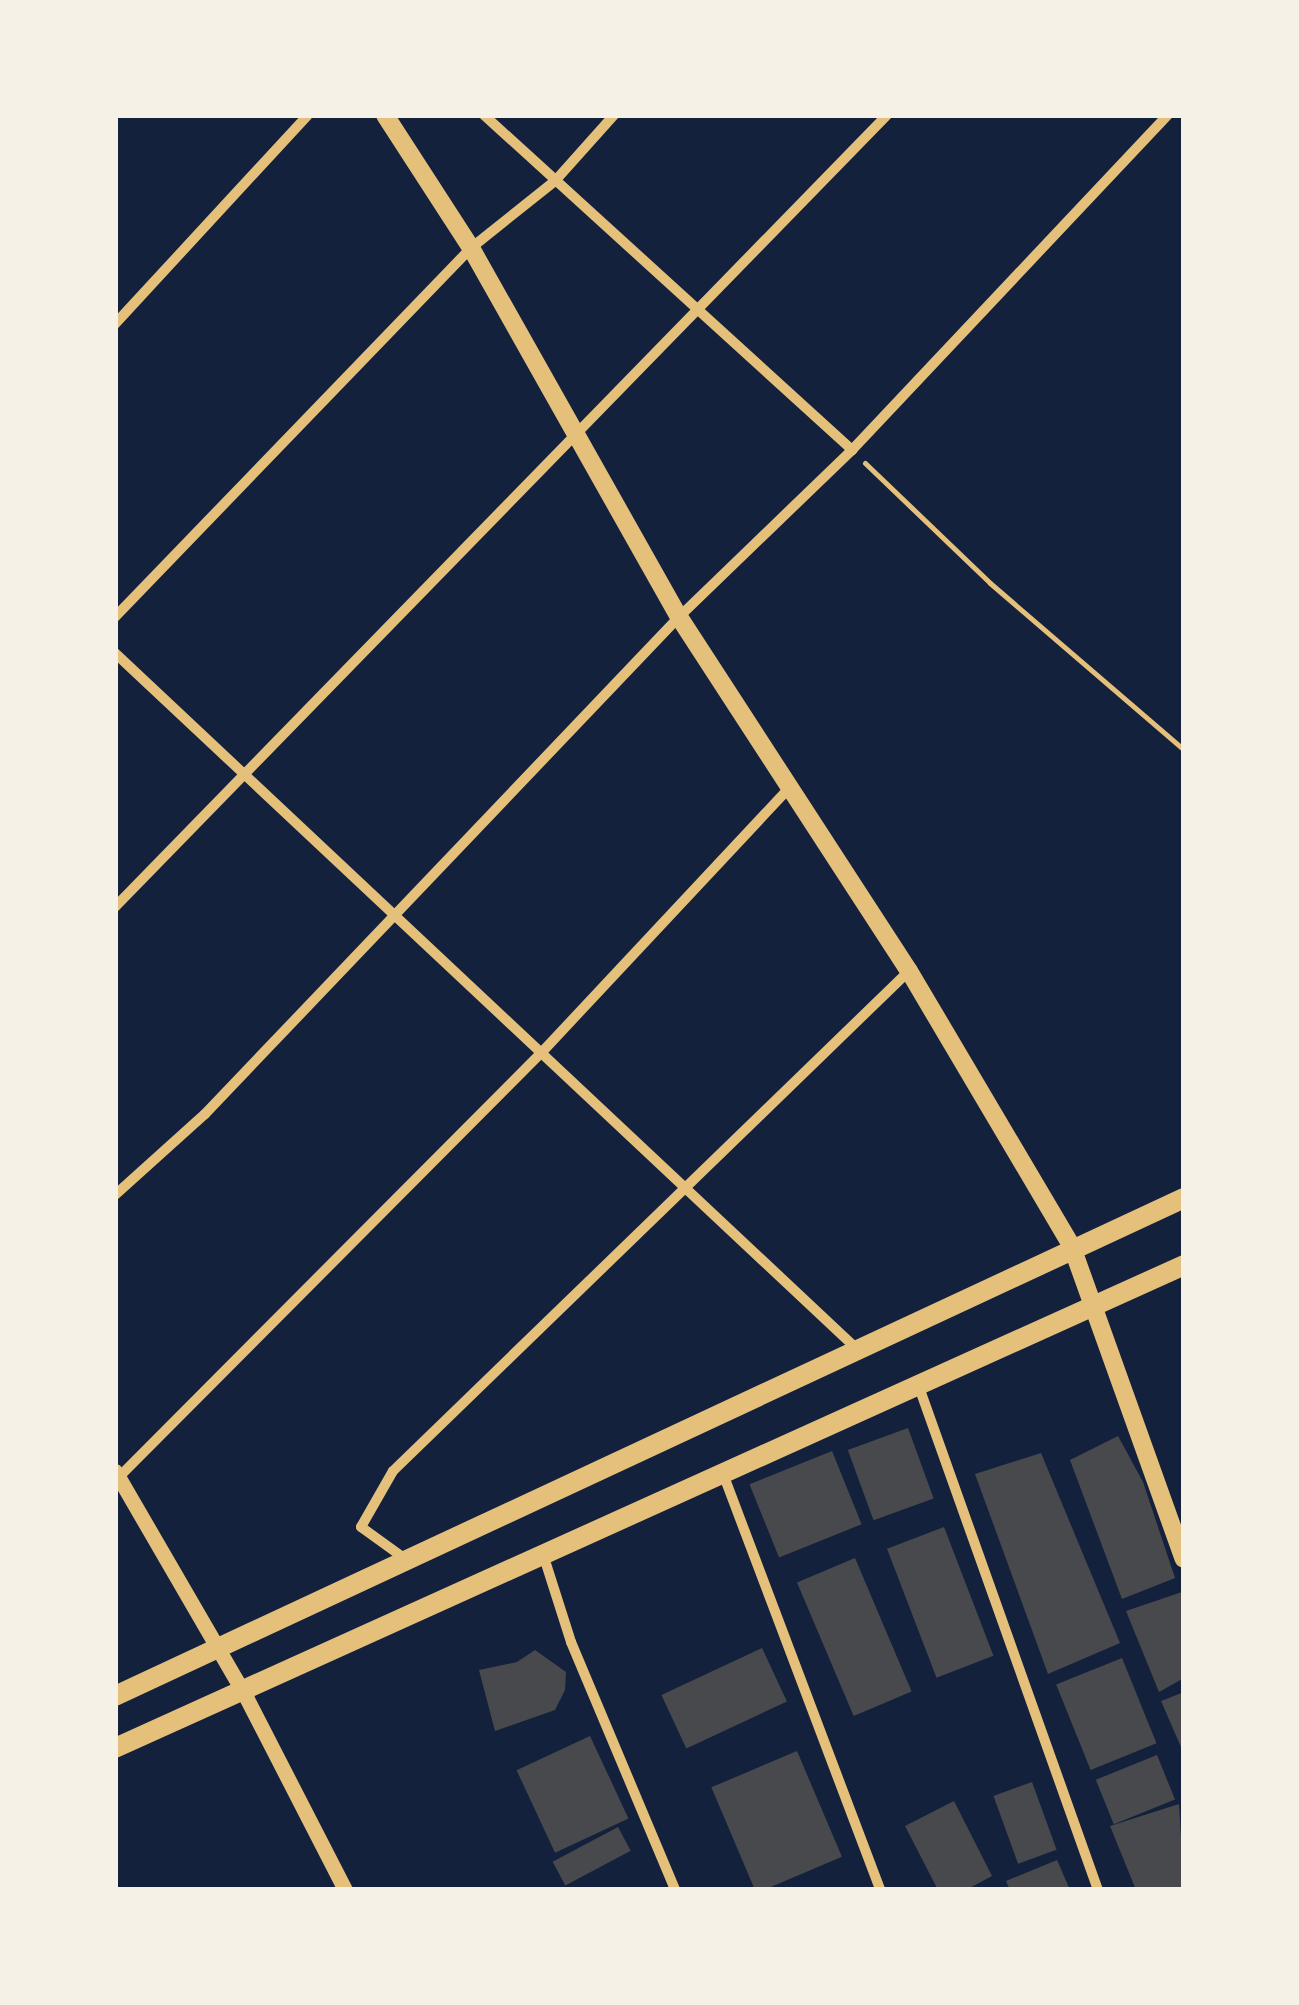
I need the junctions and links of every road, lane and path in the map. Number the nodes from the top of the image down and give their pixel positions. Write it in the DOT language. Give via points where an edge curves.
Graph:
graph roads {
  1 [pos="308,115"];
  2 [pos="385,115"];
  3 [pos="484,115"];
  4 [pos="614,115"];
  5 [pos="887,115"];
  6 [pos="1168,115"];
  7 [pos="554,181"];
  8 [pos="471,248"];
  9 [pos="701,310"];
  10 [pos="115,324"];
  11 [pos="576,437"];
  12 [pos="852,450"];
  13 [pos="115,616"];
  14 [pos="678,616"];
  15 [pos="115,654"];
  16 [pos="1184,750"];
  17 [pos="249,775"];
  18 [pos="788,789"];
  19 [pos="115,907"];
  20 [pos="396,913"];
  21 [pos="910,971"];
  22 [pos="543,1051"];
  23 [pos="684,1182"];
  24 [pos="115,1195"];
  25 [pos="1184,1198"];
  26 [pos="1072,1248"];
  27 [pos="1184,1266"];
  28 [pos="1090,1310"];
  29 [pos="856,1348"];
  30 [pos="919,1386"];
  31 [pos="722,1471"];
  32 [pos="117,1474"];
  33 [pos="542,1551"];
  34 [pos="404,1558"];
  35 [pos="1184,1560"];
  36 [pos="115,1696"];
  37 [pos="115,1748"];
  38 [pos="346,1890"];
  39 [pos="675,1890"];
  40 [pos="880,1890"];
  41 [pos="1098,1890"];
  1 -- 10 [label="street"];
  2 -- 8 [label="main road"];
  3 -- 7 [label="street"];
  4 -- 7 [label="street"];
  5 -- 9 [label="street"];
  6 -- 12 [label="street"];
  7 -- 8 [label="street"];
  7 -- 9 [label="street"];
  8 -- 11 [label="main road"];
  8 -- 13 [label="street"];
  9 -- 11 [label="street"];
  9 -- 12 [label="street"];
  11 -- 14 [label="main road"];
  11 -- 17 [label="street"];
  12 -- 14 [label="street"];
  12 -- 16 [label="path" via="990,583"];
  14 -- 18 [label="main road"];
  14 -- 20 [label="street"];
  15 -- 17 [label="street"];
  17 -- 19 [label="street"];
  17 -- 20 [label="street"];
  18 -- 21 [label="main road"];
  18 -- 22 [label="street"];
  20 -- 22 [label="street"];
  20 -- 24 [label="street" via="205,1114"];
  21 -- 23 [label="street"];
  21 -- 26 [label="main road"];
  22 -- 23 [label="street"];
  22 -- 32 [label="street"];
  23 -- 29 [label="street"];
  23 -- 34 [label="street" via="392,1470 361,1527"];
  25 -- 26 [label="main road"];
  26 -- 28 [label="main road"];
  26 -- 29 [label="main road"];
  27 -- 28 [label="main road"];
  28 -- 30 [label="main road"];
  28 -- 35 [label="main road"];
  29 -- 34 [label="main road"];
  30 -- 31 [label="main road"];
  30 -- 41 [label="street"];
  31 -- 33 [label="main road"];
  31 -- 40 [label="street"];
  32 -- 38 [label="street" via="247,1699"];
  33 -- 37 [label="main road"];
  33 -- 39 [label="street" via="572,1642"];
  34 -- 36 [label="main road"];
}
